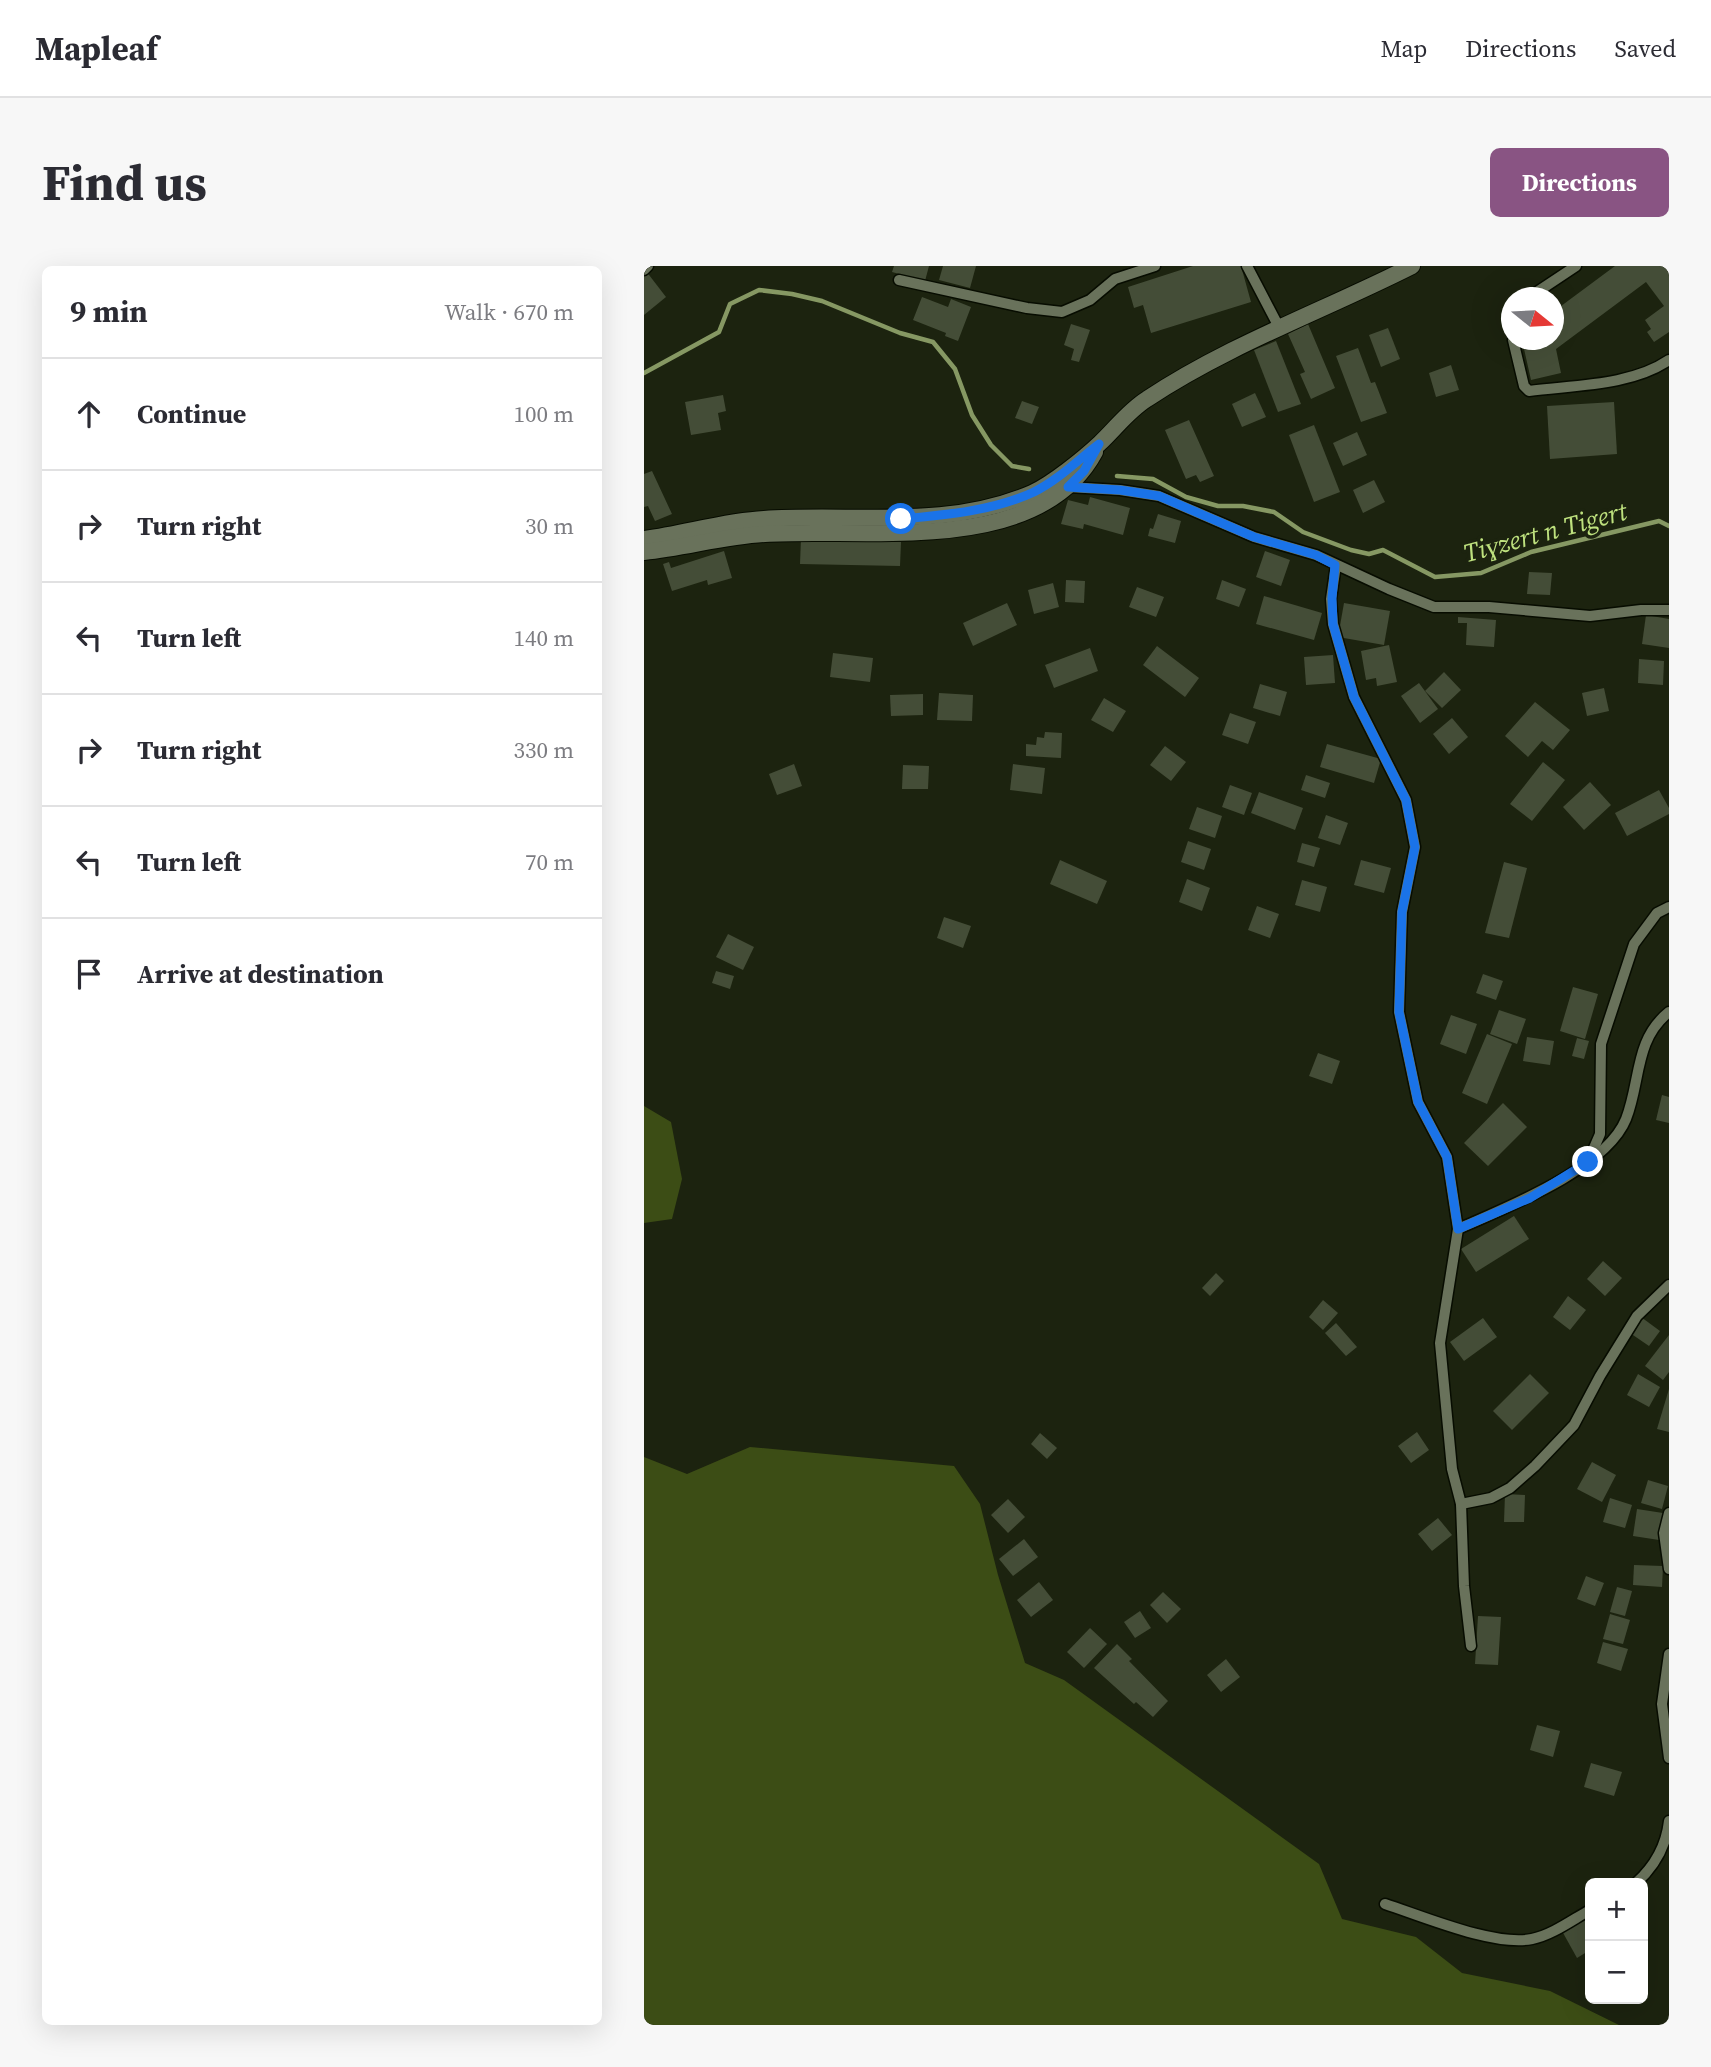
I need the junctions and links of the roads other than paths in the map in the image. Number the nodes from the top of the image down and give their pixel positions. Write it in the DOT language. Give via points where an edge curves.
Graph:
graph roads {
  1 [pos="648,266"];
  2 [pos="1155,266"];
  3 [pos="1247,266"];
  4 [pos="1412,266"];
  5 [pos="1576,266"];
  6 [pos="644,270"];
  7 [pos="899,280"];
  8 [pos="1544,287"];
  9 [pos="1280,328"];
  10 [pos="1515,350"];
  11 [pos="1669,360"];
  12 [pos="1099,444"];
  13 [pos="1068,487"];
  14 [pos="644,539"];
  15 [pos="644,552"];
  16 [pos="1335,565"];
  17 [pos="1669,610"];
  18 [pos="1669,907"];
  19 [pos="1669,1012"];
  20 [pos="1588,1162"];
  21 [pos="1458,1229"];
  22 [pos="1669,1285"];
  23 [pos="1461,1504"];
  24 [pos="1669,1513"];
  25 [pos="1669,1569"];
  26 [pos="1471,1646"];
  27 [pos="1669,1654"];
  28 [pos="1669,1758"];
  29 [pos="1669,1821"];
  30 [pos="1642,1878"];
  31 [pos="1385,1904"];
  32 [pos="1585,1912"];
  1 -- 6 [label="street"];
  2 -- 7 [label="street" via="1115,279 1090,300 1062,312"];
  3 -- 9 [label="street"];
  4 -- 9 [label="street"];
  5 -- 8 [label="street"];
  9 -- 12 [label="street" via="1149,398"];
  10 -- 11 [label="street" via="1529,391 1610,380 1654,370"];
  12 -- 13 [label="street" via="1084,471"];
  12 -- 14 [label="street" via="1032,492 952,514 901,519 762,519"];
  13 -- 15 [label="street" via="1028,512 957,528 902,534 762,534"];
  13 -- 16 [label="street" via="1159,496"];
  16 -- 17 [label="street" via="1434,607 1590,616"];
  16 -- 21 [label="street" via="1333,624 1354,697 1406,800 1415,847 1402,912 1399,1012 1418,1102 1447,1157"];
  18 -- 20 [label="street" via="1657,913 1634,944 1601,1044 1600,1134"];
  19 -- 20 [label="street" via="1655,1024 1640,1058 1626,1119 1614,1139"];
  20 -- 21 [label="street" via="1530,1198"];
  21 -- 23 [label="street" via="1440,1343 1452,1469"];
  22 -- 23 [label="street" via="1637,1316 1574,1425 1510,1488 1491,1498"];
  23 -- 26 [label="street"];
  24 -- 25 [label="street" via="1664,1533"];
  27 -- 28 [label="street" via="1662,1704"];
  29 -- 30 [label="street" via="1663,1848"];
  31 -- 32 [label="street" via="1477,1934 1512,1940 1531,1939"];
}
